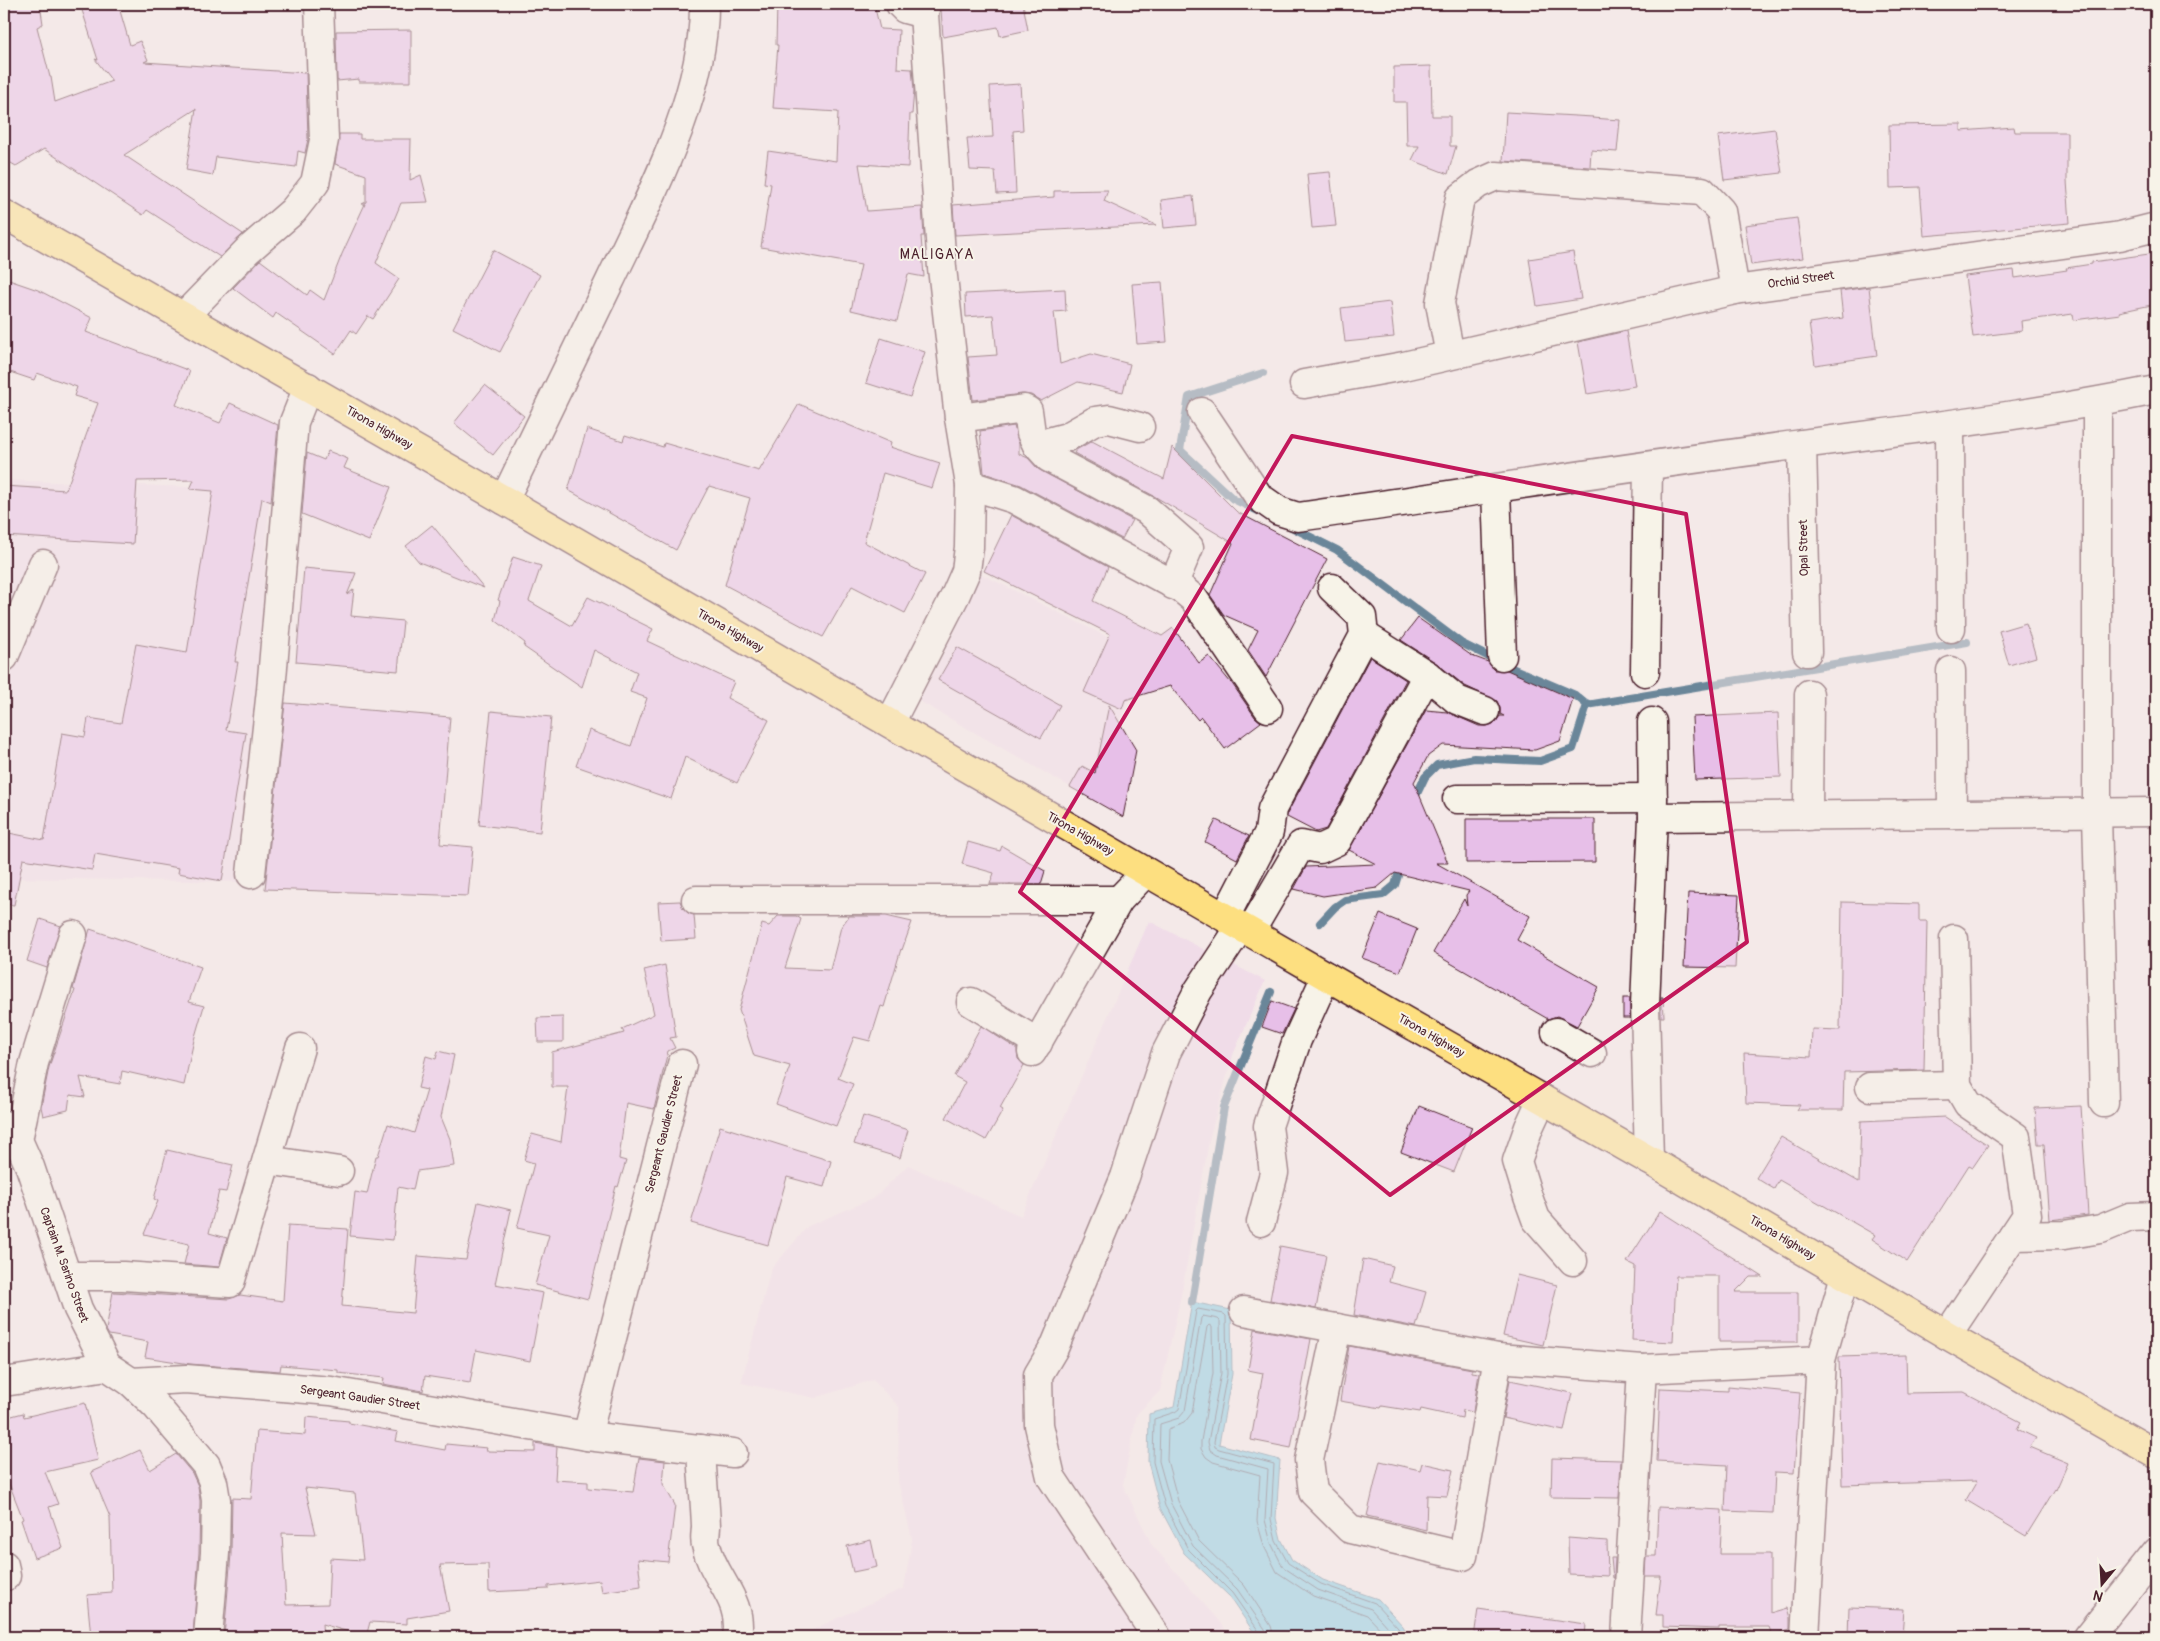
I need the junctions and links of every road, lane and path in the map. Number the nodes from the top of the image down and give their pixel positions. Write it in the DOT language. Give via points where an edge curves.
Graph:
graph roads {
  1 [pos="319,4"];
  2 [pos="704,4"];
  3 [pos="917,7"];
  4 [pos="4,214"];
  5 [pos="2156,227"];
  6 [pos="1735,290"];
  7 [pos="184,316"];
  8 [pos="1450,355"];
  9 [pos="1304,384"];
  10 [pos="308,387"];
  11 [pos="2156,390"];
  12 [pos="2097,402"];
  13 [pos="1202,412"];
  14 [pos="959,418"];
  15 [pos="1950,425"];
  16 [pos="1140,427"];
  17 [pos="1037,444"];
  18 [pos="1802,444"];
  19 [pos="1648,466"];
  20 [pos="970,485"];
  21 [pos="1496,488"];
  22 [pos="504,500"];
  23 [pos="42,564"];
  24 [pos="1173,585"];
  25 [pos="1332,588"];
  26 [pos="1951,628"];
  27 [pos="1364,635"];
  28 [pos="1806,652"];
  29 [pos="1502,656"];
  30 [pos="4,657"];
  31 [pos="1951,671"];
  32 [pos="1645,672"];
  33 [pos="1427,675"];
  34 [pos="1809,694"];
  35 [pos="1268,708"];
  36 [pos="1485,711"];
  37 [pos="1652,722"];
  38 [pos="890,724"];
  39 [pos="1457,799"];
  40 [pos="1653,808"];
  41 [pos="2156,812"];
  42 [pos="2097,813"];
  43 [pos="1952,814"];
  44 [pos="1808,816"];
  45 [pos="1269,832"];
  46 [pos="1301,845"];
  47 [pos="1146,872"];
  48 [pos="251,874"];
  49 [pos="696,900"];
  50 [pos="1119,900"];
  51 [pos="1238,925"];
  52 [pos="73,935"];
  53 [pos="1954,939"];
  54 [pos="1326,976"];
  55 [pos="971,1002"];
  56 [pos="1556,1032"];
  57 [pos="300,1048"];
  58 [pos="1592,1052"];
  59 [pos="682,1064"];
  60 [pos="1957,1085"];
  61 [pos="1870,1087"];
  62 [pos="1542,1099"];
  63 [pos="2104,1103"];
  64 [pos="11,1132"];
  65 [pos="267,1160"];
  66 [pos="1649,1160"];
  67 [pos="339,1171"];
  68 [pos="2156,1216"];
  69 [pos="1261,1222"];
  70 [pos="2013,1236"];
  71 [pos="1574,1261"];
  72 [pos="1845,1275"];
  73 [pos="67,1276"];
  74 [pos="1244,1311"];
  75 [pos="1337,1328"];
  76 [pos="1947,1335"];
  77 [pos="1498,1358"];
  78 [pos="1821,1360"];
  79 [pos="107,1366"];
  80 [pos="1642,1369"];
  81 [pos="4,1382"];
  82 [pos="131,1382"];
  83 [pos="587,1436"];
  84 [pos="701,1449"];
  85 [pos="733,1453"];
  86 [pos="2156,1454"];
  87 [pos="2156,1552"];
  88 [pos="208,1637"];
  89 [pos="737,1637"];
  90 [pos="1157,1637"];
  91 [pos="1626,1637"];
  92 [pos="1805,1637"];
  93 [pos="2088,1637"];
  1 -- 7 [label="street" via="324,140 315,183 293,211 247,251"];
  2 -- 22 [label="street" via="705,26 677,135"];
  3 -- 14 [label="street"];
  4 -- 7 [label="main road, Tirona Highway"];
  5 -- 6 [label="street, Orchid Street" via="2120,236"];
  6 -- 8 [label="street, Orchid Street"];
  6 -- 8 [label="street" via="1721,211 1702,191 1496,176 1478,184 1460,198 1440,303"];
  7 -- 10 [label="main road, Tirona Highway"];
  8 -- 9 [label="street, Orchid Street"];
  10 -- 22 [label="main road, Tirona Highway"];
  10 -- 48 [label="street" via="294,422"];
  11 -- 12 [label="street"];
  12 -- 15 [label="street"];
  12 -- 42 [label="street"];
  13 -- 21 [label="street" via="1259,497 1279,511 1298,517"];
  14 -- 17 [label="street" via="1024,409 1029,413"];
  14 -- 20 [label="street"];
  15 -- 18 [label="street"];
  15 -- 26 [label="street"];
  16 -- 17 [label="street" via="1109,419 1095,421 1067,437"];
  17 -- 24 [label="street" via="1049,458 1147,510 1189,546"];
  18 -- 19 [label="street"];
  18 -- 28 [label="street, Opal Street"];
  19 -- 21 [label="street"];
  19 -- 32 [label="street"];
  20 -- 24 [label="street" via="1014,498"];
  20 -- 38 [label="street" via="966,571"];
  21 -- 29 [label="street"];
  22 -- 38 [label="main road, Tirona Highway"];
  23 -- 30 [label="street"];
  24 -- 35 [label="street" via="1194,599"];
  25 -- 27 [label="street" via="1362,617"];
  27 -- 33 [label="street"];
  27 -- 45 [label="street" via="1272,809"];
  31 -- 43 [label="street"];
  33 -- 36 [label="street" via="1457,700"];
  33 -- 46 [label="street" via="1337,841 1320,849"];
  34 -- 44 [label="street"];
  37 -- 40 [label="street"];
  38 -- 47 [label="main road, Tirona Highway"];
  39 -- 40 [label="street"];
  40 -- 44 [label="street"];
  40 -- 66 [label="street" via="1645,1005"];
  41 -- 42 [label="street"];
  42 -- 43 [label="street"];
  42 -- 63 [label="street"];
  43 -- 44 [label="street"];
  45 -- 46 [label="street"];
  45 -- 51 [label="street"];
  46 -- 51 [label="street"];
  47 -- 50 [label="street"];
  47 -- 51 [label="main road, Tirona Highway"];
  49 -- 50 [label="street"];
  50 -- 55 [label="street" via="1035,1047"];
  51 -- 54 [label="main road, Tirona Highway"];
  51 -- 90 [label="street" via="1198,991 1166,1053 1125,1177 1054,1348 1038,1375 1039,1425 1051,1477"];
  52 -- 64 [label="street"];
  53 -- 60 [label="street"];
  54 -- 62 [label="main road, Tirona Highway"];
  54 -- 69 [label="street" via="1296,1040 1268,1126 1274,1174"];
  56 -- 58 [label="street"];
  57 -- 65 [label="street"];
  59 -- 83 [label="street, Sergeant Gaudier Street"];
  60 -- 61 [label="street"];
  60 -- 70 [label="street" via="1968,1104 2016,1137 2027,1215"];
  62 -- 66 [label="main road, Tirona Highway"];
  62 -- 71 [label="street" via="1518,1161 1536,1218"];
  64 -- 73 [label="street, Captain M. Sarino Street" via="30,1167"];
  65 -- 67 [label="street"];
  65 -- 73 [label="street" via="230,1283"];
  66 -- 72 [label="main road, Tirona Highway"];
  68 -- 70 [label="street" via="2130,1217 2101,1229 2064,1235"];
  70 -- 76 [label="street"];
  72 -- 76 [label="main road, Tirona Highway"];
  72 -- 78 [label="street"];
  73 -- 79 [label="street, Captain M. Sarino Street" via="88,1332"];
  74 -- 75 [label="street"];
  75 -- 77 [label="street"];
  75 -- 77 [label="street" via="1309,1460 1313,1492 1350,1529 1463,1556"];
  76 -- 86 [label="main road, Tirona Highway"];
  77 -- 80 [label="street"];
  78 -- 80 [label="street"];
  78 -- 92 [label="street"];
  79 -- 81 [label="street"];
  79 -- 82 [label="street, Captain M. Sarino Street"];
  80 -- 91 [label="street"];
  82 -- 83 [label="street, Sergeant Gaudier Street" via="186,1379 331,1391"];
  82 -- 88 [label="street, Captain M. Sarino Street" via="206,1465 212,1482 216,1500 215,1553"];
  83 -- 84 [label="street, Sergeant Gaudier Street"];
  84 -- 85 [label="street, Sergeant Gaudier Street"];
  84 -- 89 [label="street" via="705,1543 736,1607 740,1624"];
  87 -- 93 [label="street"];
}
